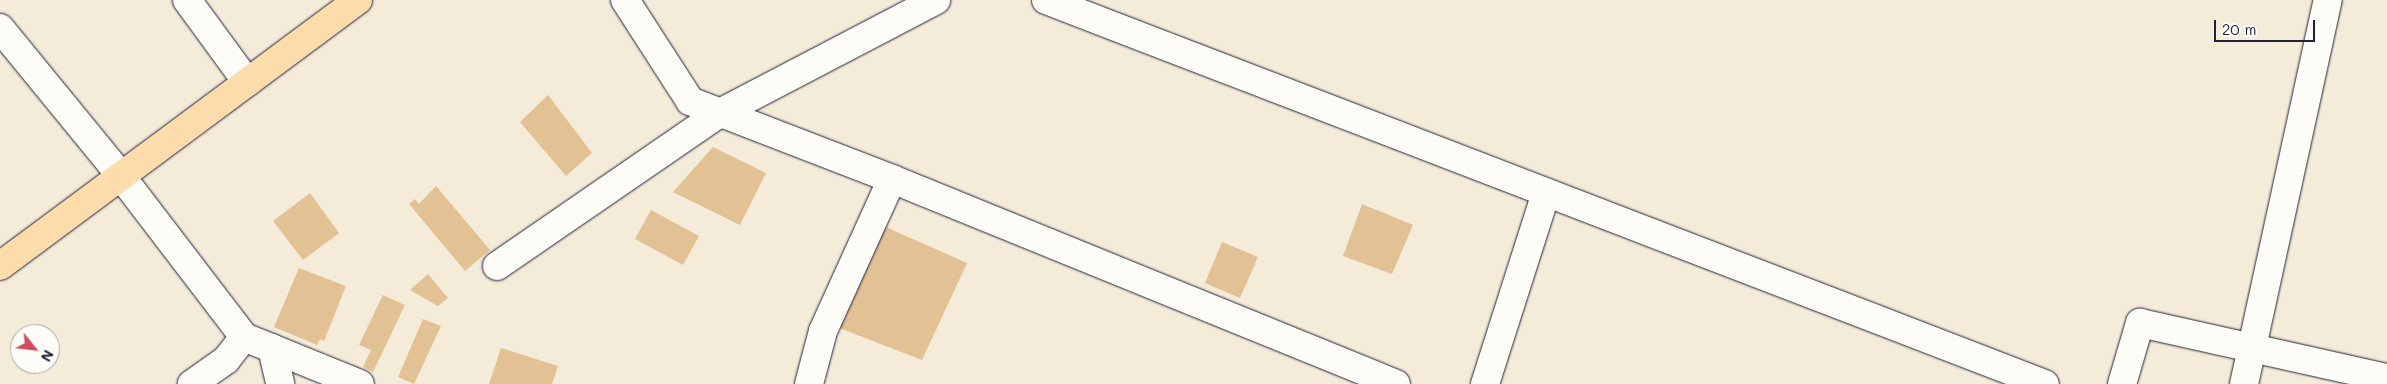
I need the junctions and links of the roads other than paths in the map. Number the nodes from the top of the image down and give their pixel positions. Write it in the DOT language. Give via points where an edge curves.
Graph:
graph roads {
  1 [pos="186,0"];
  2 [pos="358,0"];
  3 [pos="624,0"];
  4 [pos="936,0"];
  5 [pos="1046,0"];
  6 [pos="2328,0"];
  7 [pos="0,28"];
  8 [pos="247,82"];
  9 [pos="720,113"];
  10 [pos="121,176"];
  11 [pos="892,179"];
  12 [pos="1546,192"];
  13 [pos="0,266"];
  14 [pos="497,266"];
  15 [pos="244,337"];
  16 [pos="272,348"];
  17 [pos="2252,348"];
  18 [pos="2387,378"];
  19 [pos="192,384"];
  20 [pos="280,384"];
  21 [pos="360,384"];
  22 [pos="809,384"];
  23 [pos="1396,384"];
  24 [pos="1485,384"];
  25 [pos="2045,384"];
  26 [pos="2122,384"];
  27 [pos="2244,384"];
  1 -- 8 [label="street"];
  2 -- 8 [label="main road"];
  3 -- 9 [label="street" via="690,102"];
  4 -- 9 [label="street"];
  5 -- 12 [label="street"];
  6 -- 17 [label="street"];
  7 -- 10 [label="street"];
  8 -- 10 [label="main road"];
  9 -- 11 [label="street"];
  9 -- 14 [label="street"];
  10 -- 13 [label="main road"];
  10 -- 15 [label="street"];
  11 -- 22 [label="street" via="824,331"];
  11 -- 23 [label="street"];
  12 -- 24 [label="street"];
  12 -- 25 [label="street"];
  15 -- 16 [label="street"];
  15 -- 19 [label="street" via="226,360"];
  16 -- 20 [label="street"];
  16 -- 21 [label="street"];
  17 -- 18 [label="street"];
  17 -- 26 [label="street" via="2140,323"];
  17 -- 27 [label="street"];
}
